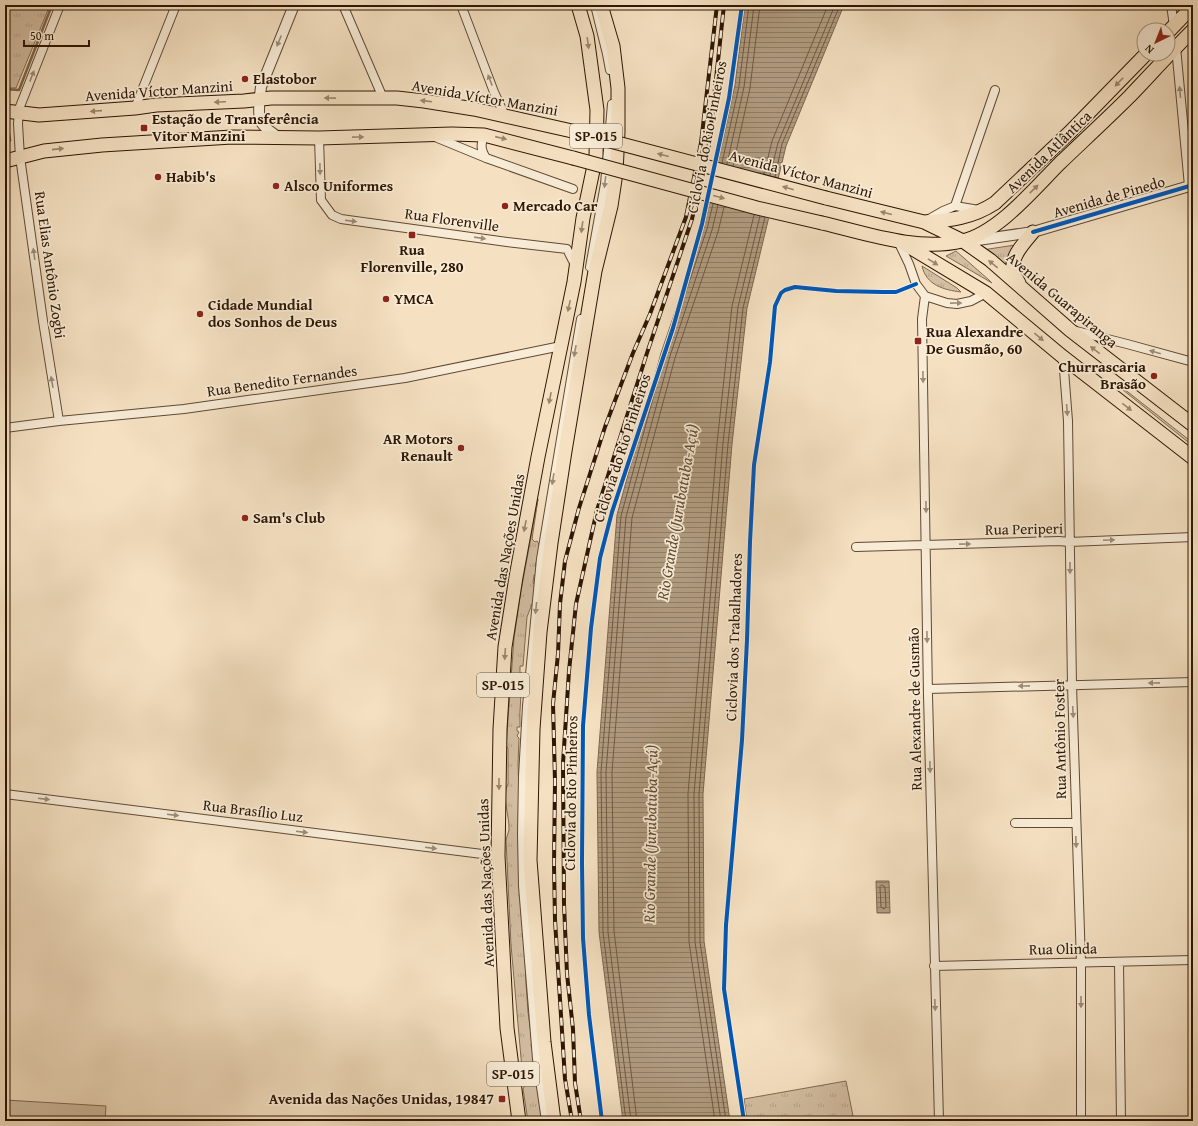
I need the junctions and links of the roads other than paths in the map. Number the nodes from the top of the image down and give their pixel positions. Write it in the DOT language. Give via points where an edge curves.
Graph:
graph roads {
  1 [pos="60,5"];
  2 [pos="176,5"];
  3 [pos="294,5"];
  4 [pos="343,5"];
  5 [pos="461,5"];
  6 [pos="578,5"];
  7 [pos="595,5"];
  8 [pos="602,5"];
  9 [pos="1171,5"];
  10 [pos="1193,6"];
  11 [pos="1171,22"];
  12 [pos="1176,24"];
  13 [pos="1193,30"];
  14 [pos="1176,47"];
  15 [pos="1138,62"];
  16 [pos="1162,62"];
  17 [pos="995,90"];
  18 [pos="383,98"];
  19 [pos="259,99"];
  20 [pos="135,108"];
  21 [pos="5,111"];
  22 [pos="18,113"];
  23 [pos="505,116"];
  24 [pos="484,134"];
  25 [pos="430,135"];
  26 [pos="278,137"];
  27 [pos="319,138"];
  28 [pos="20,157"];
  29 [pos="486,158"];
  30 [pos="5,161"];
  31 [pos="1191,186"];
  32 [pos="573,189"];
  33 [pos="955,206"];
  34 [pos="984,210"];
  35 [pos="924,222"];
  36 [pos="1033,232"];
  37 [pos="899,241"];
  38 [pos="963,241"];
  39 [pos="576,267"];
  40 [pos="1022,288"];
  41 [pos="986,294"];
  42 [pos="925,296"];
  43 [pos="1070,330"];
  44 [pos="560,346"];
  45 [pos="1063,357"];
  46 [pos="1193,362"];
  47 [pos="59,421"];
  48 [pos="1193,425"];
  49 [pos="5,428"];
  50 [pos="1193,458"];
  51 [pos="1193,537"];
  52 [pos="1069,542"];
  53 [pos="926,545"];
  54 [pos="856,547"];
  55 [pos="1193,682"];
  56 [pos="1072,685"];
  57 [pos="928,689"];
  58 [pos="5,794"];
  59 [pos="1015,823"];
  60 [pos="1076,823"];
  61 [pos="498,856"];
  62 [pos="1193,960"];
  63 [pos="1119,962"];
  64 [pos="1081,963"];
  65 [pos="934,966"];
  66 [pos="519,1121"];
  67 [pos="546,1121"];
  68 [pos="554,1121"];
  69 [pos="939,1121"];
  70 [pos="1081,1121"];
  71 [pos="1121,1121"];
  22 -- 1 [label="street, one-way"];
  2 -- 20 [label="street"];
  3 -- 19 [label="street, one-way" via="261,87"];
  4 -- 18 [label="street"];
  23 -- 5 [label="street, one-way"];
  6 -- 39 [label="main road, Avenida das Nações Unidas / SP-015, one-way" via="587,36 597,110 596,156"];
  7 -- 67 [label="street, one-way" via="612,82 612,114 606,176 541,559 527,706 524,768 523,886 537,1059"];
  8 -- 68 [label="main road, SP-015" via="612,46 618,88 616,173 611,206 595,271 564,459 540,632 533,729 530,860 544,1042"];
  9 -- 11 [label="street"];
  10 -- 12 [label="main road"];
  13 -- 14 [label="main road, Avenida Atlântica"];
  31 -- 14 [label="street, one-way"];
  15 -- 34 [label="main road, Avenida Atlântica, one-way" via="1043,158 996,203"];
  38 -- 16 [label="main road, Avenida Atlântica, one-way" via="980,234 1006,216"];
  17 -- 33 [label="street"];
  18 -- 19 [label="main road, Avenida Víctor Manzini, one-way"];
  23 -- 18 [label="main road, Avenida Víctor Manzini, one-way" via="437,103"];
  19 -- 20 [label="main road, Avenida Víctor Manzini, one-way"];
  19 -- 26 [label="street" via="261,122"];
  20 -- 22 [label="main road, Avenida Víctor Manzini, one-way" via="39,115"];
  21 -- 22 [label="main road, Avenida Víctor Manzini"];
  22 -- 28 [label="street, Rua Elias Antônio Zogbi"];
  35 -- 23 [label="main road, Avenida Víctor Manzini, one-way, bridge"];
  24 -- 25 [label="main road"];
  24 -- 29 [label="street" via="481,145"];
  24 -- 37 [label="main road, one-way, bridge" via="757,208"];
  27 -- 25 [label="main road, one-way"];
  25 -- 29 [label="street"];
  26 -- 27 [label="main road"];
  28 -- 26 [label="main road, one-way" via="44,151 102,145 232,137"];
  27 -- 39 [label="street, Rua Florenville, one-way" via="321,200 332,215 341,219 567,249"];
  28 -- 30 [label="main road"];
  47 -- 28 [label="street, Rua Elias Antônio Zogbi, one-way"];
  29 -- 32 [label="street"];
  31 -- 36 [label="street, Avenida de Pinedo"];
  33 -- 34 [label="street"];
  33 -- 35 [label="street"];
  34 -- 35 [label="main road, Avenida Atlântica" via="969,216"];
  35 -- 38 [label="main road, Avenida Guarapiranga"];
  36 -- 38 [label="street, Avenida de Pinedo"];
  36 -- 40 [label="main road" via="1013,262 1013,273"];
  37 -- 38 [label="main road, Avenida Atlântica" via="941,245"];
  37 -- 41 [label="main road, one-way"];
  37 -- 42 [label="street" via="918,288"];
  40 -- 38 [label="main road, Avenida Guarapiranga, one-way"];
  39 -- 44 [label="main road, Avenida das Nações Unidas / SP-015, one-way"];
  40 -- 43 [label="main road, Avenida Guarapiranga"];
  42 -- 41 [label="street, one-way" via="957,304"];
  41 -- 45 [label="main road, one-way"];
  42 -- 53 [label="street, Rua Alexandre de Gusmão, one-way" via="922,319"];
  46 -- 43 [label="street, one-way"];
  48 -- 43 [label="main road, Avenida Guarapiranga, one-way"];
  44 -- 47 [label="street, Rua Benedito Fernandes" via="405,378 184,409"];
  44 -- 61 [label="main road, Avenida das Nações Unidas / SP-015, one-way" via="517,569 505,647 500,729"];
  45 -- 50 [label="main road, one-way"];
  45 -- 52 [label="street, Rua Antônio Foster, one-way" via="1068,421"];
  47 -- 49 [label="street, Rua Benedito Fernandes"];
  52 -- 51 [label="street, Rua Periperi, one-way"];
  53 -- 52 [label="street, Rua Periperi, one-way"];
  52 -- 56 [label="street, Rua Antônio Foster, one-way"];
  53 -- 54 [label="street, Rua Periperi"];
  53 -- 57 [label="street, Rua Alexandre de Gusmão, one-way"];
  55 -- 56 [label="street, one-way"];
  56 -- 57 [label="street, one-way"];
  56 -- 60 [label="street, Rua Antônio Foster, one-way"];
  57 -- 65 [label="street, Rua Alexandre de Gusmão, one-way"];
  58 -- 61 [label="street, Rua Brasílio Luz, one-way"];
  59 -- 60 [label="street"];
  60 -- 64 [label="street, Rua Antônio Foster, one-way"];
  61 -- 66 [label="main road, Avenida das Nações Unidas / SP-015" via="507,1028"];
  62 -- 63 [label="street, Rua Olinda"];
  63 -- 64 [label="street, Rua Olinda"];
  63 -- 71 [label="street"];
  64 -- 65 [label="street, Rua Olinda"];
  64 -- 70 [label="street, Rua Antônio Foster, one-way"];
  65 -- 69 [label="street, Rua Alexandre de Gusmão, one-way"];
}
